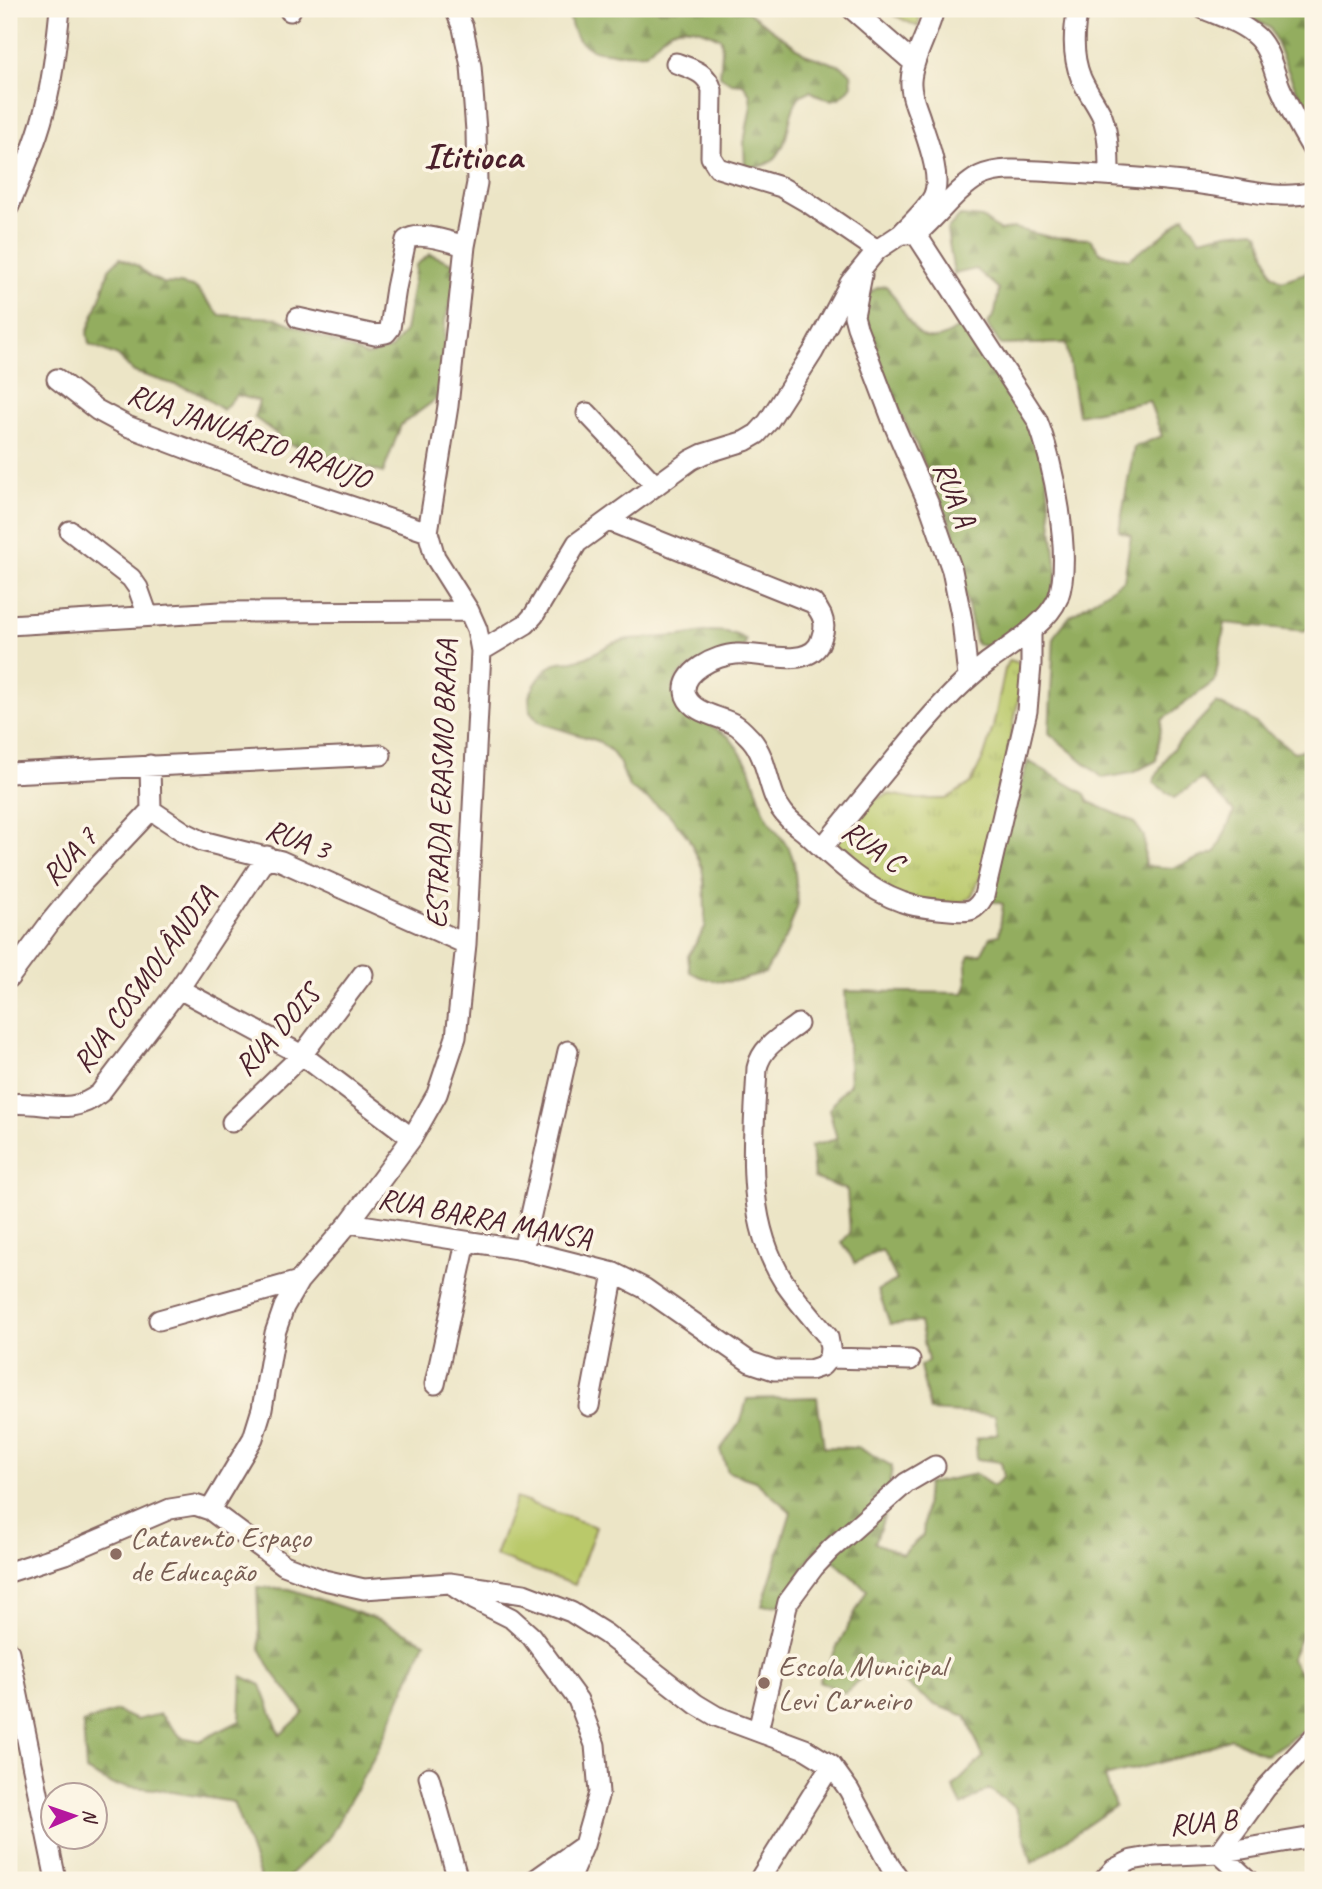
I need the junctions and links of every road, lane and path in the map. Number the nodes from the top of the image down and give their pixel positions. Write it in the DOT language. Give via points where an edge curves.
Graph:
graph roads {
  1 [pos="60,9"];
  2 [pos="455,9"];
  3 [pos="852,9"];
  4 [pos="934,9"];
  5 [pos="1077,9"];
  6 [pos="1204,9"];
  7 [pos="676,63"];
  8 [pos="914,63"];
  9 [pos="1313,150"];
  10 [pos="1109,175"];
  11 [pos="1313,192"];
  12 [pos="9,206"];
  13 [pos="909,234"];
  14 [pos="465,246"];
  15 [pos="877,250"];
  16 [pos="864,266"];
  17 [pos="298,318"];
  18 [pos="57,379"];
  19 [pos="587,413"];
  20 [pos="656,486"];
  21 [pos="609,521"];
  22 [pos="70,531"];
  23 [pos="428,532"];
  24 [pos="469,611"];
  25 [pos="149,616"];
  26 [pos="9,625"];
  27 [pos="1031,630"];
  28 [pos="481,652"];
  29 [pos="968,677"];
  30 [pos="381,755"];
  31 [pos="150,765"];
  32 [pos="9,773"];
  33 [pos="151,810"];
  34 [pos="822,848"];
  35 [pos="267,856"];
  36 [pos="466,944"];
  37 [pos="363,974"];
  38 [pos="9,978"];
  39 [pos="178,989"];
  40 [pos="798,1024"];
  41 [pos="568,1051"];
  42 [pos="302,1055"];
  43 [pos="9,1104"];
  44 [pos="232,1122"];
  45 [pos="412,1138"];
  46 [pos="349,1223"];
  47 [pos="466,1242"];
  48 [pos="523,1250"];
  49 [pos="614,1273"];
  50 [pos="299,1281"];
  51 [pos="159,1320"];
  52 [pos="829,1358"];
  53 [pos="910,1360"];
  54 [pos="435,1384"];
  55 [pos="589,1406"];
  56 [pos="935,1466"];
  57 [pos="210,1510"];
  58 [pos="9,1572"];
  59 [pos="450,1583"];
  60 [pos="9,1652"];
  61 [pos="758,1731"];
  62 [pos="1313,1738"];
  63 [pos="831,1765"];
  64 [pos="429,1777"];
  65 [pos="1313,1837"];
  66 [pos="584,1845"];
  67 [pos="1219,1853"];
  68 [pos="56,1880"];
  69 [pos="458,1880"];
  70 [pos="536,1880"];
  71 [pos="569,1880"];
  72 [pos="759,1880"];
  73 [pos="900,1880"];
  74 [pos="1104,1880"];
  75 [pos="1248,1880"];
  1 -- 12 [label="street" via="47,100"];
  2 -- 14 [label="street, ESTRADA ERASMO BRAGA" via="471,66 476,131 477,183"];
  3 -- 8 [label="street"];
  4 -- 8 [label="street"];
  5 -- 10 [label="street" via="1076,59 1102,116"];
  6 -- 9 [label="street" via="1259,38"];
  7 -- 15 [label="street" via="710,81 711,157 718,168 781,187"];
  8 -- 13 [label="street" via="911,89 933,162 936,189"];
  10 -- 11 [label="street" via="1267,194"];
  10 -- 13 [label="street" via="1017,170 980,176 922,230"];
  13 -- 15 [label="street"];
  13 -- 27 [label="street" via="1010,377 1046,441 1063,547 1063,576 1058,598"];
  14 -- 17 [label="street" via="421,235 406,240 386,333 375,335"];
  14 -- 23 [label="street, ESTRADA ERASMO BRAGA" via="448,405"];
  15 -- 16 [label="street"];
  16 -- 20 [label="street" via="757,435 691,460"];
  16 -- 29 [label="street, RUA A" via="854,316 952,570"];
  18 -- 23 [label="street, RUA JANUÁRIO ARAUJO" via="127,426"];
  19 -- 20 [label="street"];
  20 -- 21 [label="street"];
  21 -- 28 [label="street" via="577,543 526,624"];
  21 -- 34 [label="street, RUA C" via="813,603 822,614 825,628 818,647 807,655 734,654 690,674 685,683 690,703 737,726 753,741 783,813"];
  22 -- 25 [label="street" via="131,578"];
  23 -- 24 [label="street, ESTRADA ERASMO BRAGA" via="435,557"];
  24 -- 25 [label="street"];
  24 -- 28 [label="street, ESTRADA ERASMO BRAGA"];
  25 -- 26 [label="street"];
  27 -- 29 [label="street"];
  27 -- 34 [label="street, RUA C" via="1027,711 979,906 972,911 903,902 867,884"];
  28 -- 36 [label="street, ESTRADA ERASMO BRAGA"];
  29 -- 34 [label="street"];
  30 -- 31 [label="street"];
  31 -- 32 [label="street"];
  31 -- 33 [label="street"];
  33 -- 35 [label="street, RUA 3" via="202,841"];
  33 -- 38 [label="street, RUA 7" via="85,880"];
  35 -- 36 [label="street, RUA 3"];
  35 -- 39 [label="street, RUA COSMOLÂNDIA"];
  36 -- 45 [label="street, ESTRADA ERASMO BRAGA" via="456,1037 437,1094"];
  37 -- 42 [label="street, RUA DOIS"];
  39 -- 42 [label="street"];
  39 -- 43 [label="street, RUA COSMOLÂNDIA" via="89,1102 74,1107"];
  40 -- 52 [label="street" via="759,1058 752,1171 766,1247 784,1282 828,1337"];
  41 -- 48 [label="street"];
  42 -- 44 [label="street, RUA DOIS"];
  42 -- 45 [label="street"];
  45 -- 46 [label="street, ESTRADA ERASMO BRAGA"];
  46 -- 47 [label="street, RUA BARRA MANSA"];
  46 -- 50 [label="street, ESTRADA ERASMO BRAGA"];
  47 -- 48 [label="street, RUA BARRA MANSA"];
  47 -- 54 [label="street"];
  48 -- 49 [label="street, RUA BARRA MANSA"];
  49 -- 52 [label="street, RUA BARRA MANSA" via="644,1288 750,1362 774,1370 810,1370"];
  49 -- 55 [label="street"];
  50 -- 51 [label="street"];
  50 -- 57 [label="street, ESTRADA ERASMO BRAGA" via="275,1333 253,1438"];
  52 -- 53 [label="street"];
  56 -- 61 [label="street" via="906,1483 831,1549 800,1584 789,1602"];
  57 -- 58 [label="street" via="195,1505 170,1509 65,1554"];
  57 -- 59 [label="street" via="284,1565 324,1580 365,1588"];
  59 -- 61 [label="street" via="524,1594 571,1612 696,1704"];
  59 -- 66 [label="street" via="511,1618 531,1636 578,1700 595,1745 599,1793"];
  60 -- 68 [label="street"];
  61 -- 63 [label="street" via="805,1749"];
  62 -- 67 [label="street" via="1266,1788"];
  63 -- 72 [label="street"];
  63 -- 73 [label="street"];
  64 -- 69 [label="street"];
  65 -- 67 [label="street, RUA B"];
  66 -- 70 [label="street"];
  66 -- 71 [label="street"];
  67 -- 74 [label="street, RUA B" via="1132,1860"];
  67 -- 75 [label="street"];
}
